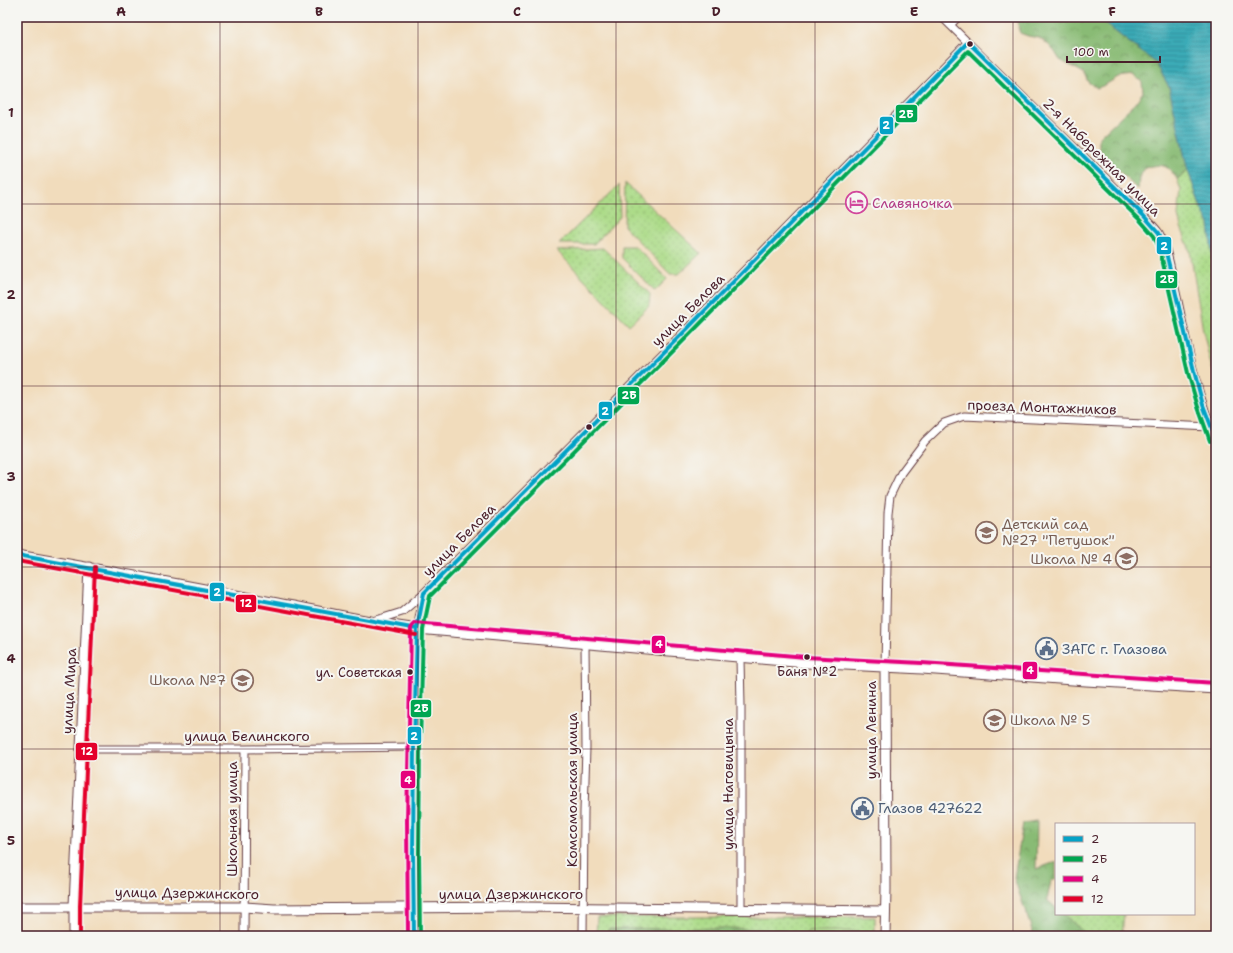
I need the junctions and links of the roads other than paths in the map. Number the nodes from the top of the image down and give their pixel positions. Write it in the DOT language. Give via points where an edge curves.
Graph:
graph roads {
  1 [pos="942,17"];
  2 [pos="958,17"];
  3 [pos="950,25"];
  4 [pos="968,42"];
  5 [pos="1211,427"];
  6 [pos="1216,439"];
  7 [pos="17,555"];
  8 [pos="89,567"];
  9 [pos="424,593"];
  10 [pos="368,622"];
  11 [pos="417,629"];
  12 [pos="585,644"];
  13 [pos="740,658"];
  14 [pos="885,667"];
  15 [pos="1216,689"];
  16 [pos="414,747"];
  17 [pos="81,749"];
  18 [pos="245,749"];
  19 [pos="74,906"];
  20 [pos="17,907"];
  21 [pos="244,907"];
  22 [pos="413,908"];
  23 [pos="584,908"];
  24 [pos="741,910"];
  25 [pos="886,911"];
  26 [pos="74,936"];
  27 [pos="244,936"];
  28 [pos="414,936"];
  29 [pos="584,936"];
  30 [pos="885,936"];
  1 -- 3 [label="street, 2-я Набережная улица"];
  2 -- 3 [label="street"];
  3 -- 4 [label="street, 2-я Набережная улица"];
  4 -- 5 [label="street, 2-я Набережная улица" via="1158,232 1171,272 1194,376"];
  4 -- 9 [label="street, улица Белова"];
  5 -- 6 [label="street, 2-я Набережная улица"];
  5 -- 14 [label="street, проезд Монтажников" via="964,416 944,423 925,441 900,473 890,496"];
  7 -- 8 [label="street"];
  8 -- 10 [label="street"];
  8 -- 17 [label="street, улица Мира"];
  9 -- 10 [label="street, улица Белова" via="402,612"];
  9 -- 11 [label="street, улица Белова"];
  10 -- 11 [label="street"];
  11 -- 12 [label="street"];
  11 -- 16 [label="street"];
  12 -- 13 [label="street"];
  12 -- 23 [label="street, Комсомольская улица"];
  13 -- 14 [label="street"];
  13 -- 24 [label="street, улица Наговицына"];
  14 -- 15 [label="street"];
  14 -- 25 [label="street, улица Ленина"];
  16 -- 18 [label="street, улица Белинского"];
  16 -- 22 [label="street"];
  17 -- 18 [label="street, улица Белинского"];
  17 -- 19 [label="street, улица Мира"];
  18 -- 21 [label="street, Школьная улица"];
  19 -- 20 [label="street, улица Дзержинского"];
  19 -- 21 [label="street, улица Дзержинского"];
  19 -- 26 [label="street, улица Мира"];
  21 -- 22 [label="street, улица Дзержинского"];
  21 -- 27 [label="street, Школьная улица"];
  22 -- 23 [label="street, улица Дзержинского"];
  22 -- 28 [label="street"];
  23 -- 24 [label="street, улица Дзержинского"];
  23 -- 29 [label="street, Комсомольская улица"];
  24 -- 25 [label="street, улица Дзержинского"];
  25 -- 30 [label="street, улица Ленина"];
}
